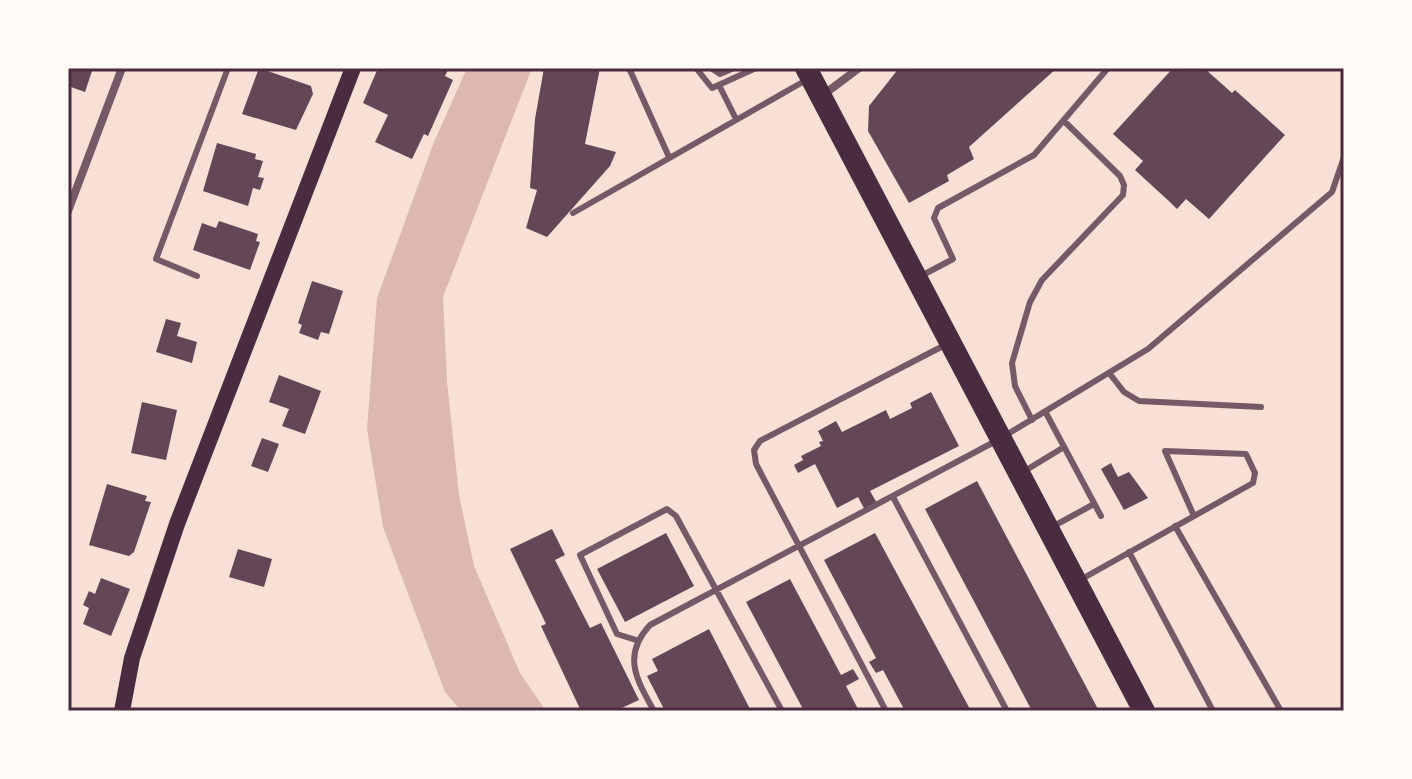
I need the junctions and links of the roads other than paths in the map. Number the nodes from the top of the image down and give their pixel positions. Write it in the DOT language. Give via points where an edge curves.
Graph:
graph roads {
  1 [pos="122,68"];
  2 [pos="228,68"];
  3 [pos="353,68"];
  4 [pos="629,68"];
  5 [pos="696,68"];
  6 [pos="711,68"];
  7 [pos="734,68"];
  8 [pos="756,68"];
  9 [pos="859,68"];
  10 [pos="1108,68"];
  11 [pos="813,80"];
  12 [pos="720,87"];
  13 [pos="735,117"];
  14 [pos="1064,121"];
  15 [pos="669,157"];
  16 [pos="1344,157"];
  17 [pos="68,211"];
  18 [pos="573,213"];
  19 [pos="197,276"];
  20 [pos="917,277"];
  21 [pos="950,342"];
  22 [pos="1110,374"];
  23 [pos="1261,407"];
  24 [pos="1046,413"];
  25 [pos="1032,420"];
  26 [pos="1001,438"];
  27 [pos="1064,447"];
  28 [pos="1020,474"];
  29 [pos="893,497"];
  30 [pos="1094,504"];
  31 [pos="1101,516"];
  32 [pos="1194,516"];
  33 [pos="1175,526"];
  34 [pos="1049,529"];
  35 [pos="798,547"];
  36 [pos="1129,552"];
  37 [pos="1077,582"];
  38 [pos="717,590"];
  39 [pos="636,640"];
  40 [pos="122,711"];
  41 [pos="654,711"];
  42 [pos="782,711"];
  43 [pos="886,711"];
  44 [pos="1007,711"];
  45 [pos="1144,711"];
  46 [pos="1213,711"];
  47 [pos="1281,711"];
  1 -- 17 [label="street"];
  2 -- 19 [label="lane" via="156,259"];
  3 -- 40 [label="main road" via="177,524 132,658"];
  4 -- 15 [label="lane"];
  5 -- 12 [label="lane" via="707,85"];
  6 -- 7 [label="lane" via="717,74"];
  8 -- 12 [label="lane"];
  9 -- 11 [label="street"];
  10 -- 14 [label="lane"];
  11 -- 13 [label="lane"];
  11 -- 20 [label="highway"];
  12 -- 13 [label="lane"];
  13 -- 15 [label="lane"];
  14 -- 20 [label="lane" via="1034,155 938,208 934,218 953,259"];
  14 -- 25 [label="lane" via="1120,176 1123,195 1042,280 1030,302 1012,363 1015,386"];
  15 -- 18 [label="lane"];
  16 -- 22 [label="lane" via="1332,192 1148,349"];
  20 -- 21 [label="highway"];
  21 -- 26 [label="highway"];
  21 -- 35 [label="lane" via="756,445 756,464"];
  22 -- 23 [label="lane" via="1139,401"];
  22 -- 24 [label="lane"];
  24 -- 25 [label="lane"];
  24 -- 27 [label="lane"];
  25 -- 26 [label="lane"];
  26 -- 28 [label="highway"];
  26 -- 29 [label="lane"];
  27 -- 28 [label="lane"];
  27 -- 30 [label="lane"];
  28 -- 34 [label="highway"];
  29 -- 35 [label="lane"];
  29 -- 44 [label="lane"];
  30 -- 31 [label="lane"];
  30 -- 34 [label="lane"];
  32 -- 32 [label="lane" via="1253,483 1255,473 1246,454 1165,451"];
  32 -- 33 [label="lane"];
  33 -- 36 [label="lane"];
  33 -- 47 [label="lane"];
  34 -- 37 [label="highway"];
  35 -- 38 [label="lane"];
  35 -- 43 [label="lane"];
  36 -- 37 [label="lane"];
  36 -- 46 [label="lane"];
  37 -- 45 [label="highway"];
  38 -- 39 [label="lane" via="650,625"];
  38 -- 39 [label="lane" via="671,510 663,509 583,551 579,560 617,634"];
  38 -- 42 [label="lane"];
  39 -- 41 [label="lane" via="634,667"];
}
